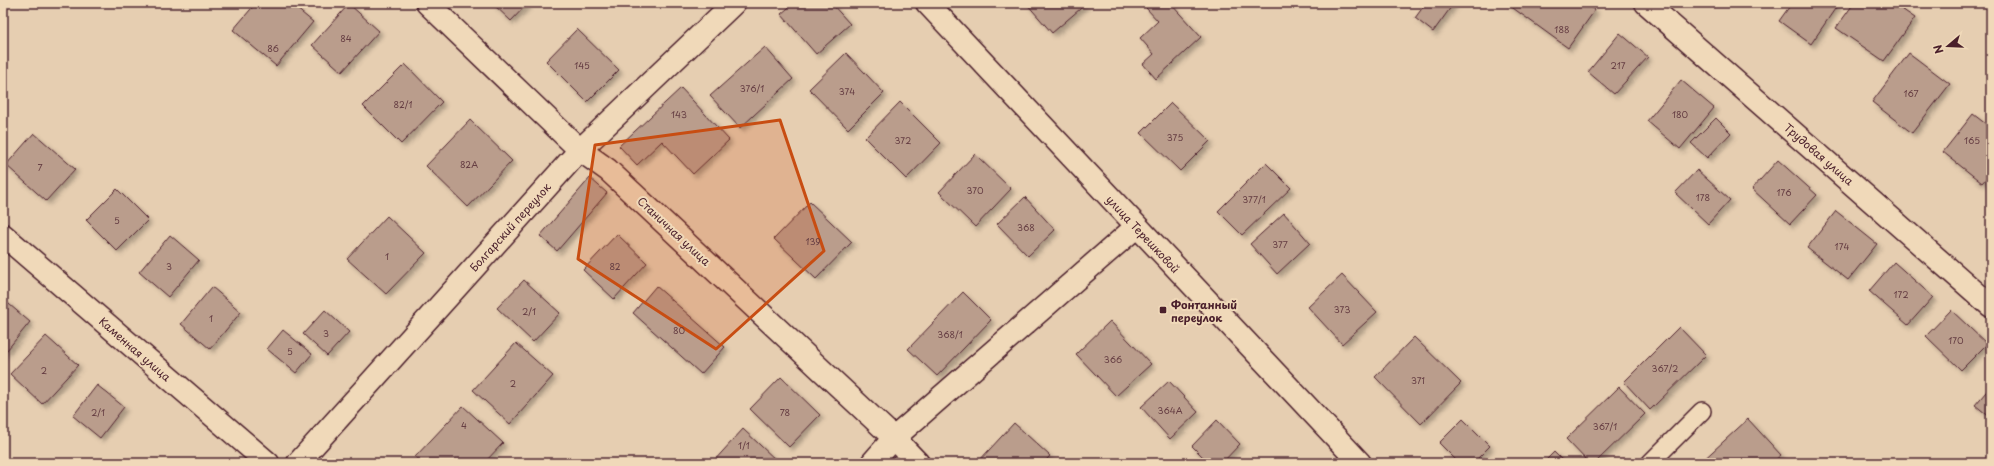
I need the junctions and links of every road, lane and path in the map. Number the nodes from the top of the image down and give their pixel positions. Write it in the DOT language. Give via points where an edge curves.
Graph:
graph roads {
  1 [pos="427,3"];
  2 [pos="734,3"];
  3 [pos="927,3"];
  4 [pos="1646,3"];
  5 [pos="580,150"];
  6 [pos="1136,227"];
  7 [pos="3,235"];
  8 [pos="1991,306"];
  9 [pos="1702,411"];
  10 [pos="894,438"];
  11 [pos="268,463"];
  12 [pos="298,463"];
  13 [pos="872,463"];
  14 [pos="918,463"];
  15 [pos="1360,463"];
  16 [pos="1650,463"];
  1 -- 5 [label="street, Станичная улица"];
  2 -- 5 [label="street, Болгарский переулок"];
  3 -- 6 [label="street, улица Терешковой"];
  4 -- 8 [label="street, Трудовая улица"];
  5 -- 10 [label="street, Станичная улица" via="608,170"];
  5 -- 12 [label="street, Болгарский переулок"];
  6 -- 10 [label="street"];
  6 -- 15 [label="street, улица Терешковой"];
  7 -- 11 [label="street, Каменная улица"];
  9 -- 16 [label="lane"];
  10 -- 13 [label="street"];
  10 -- 14 [label="street, Станичная улица"];
}
